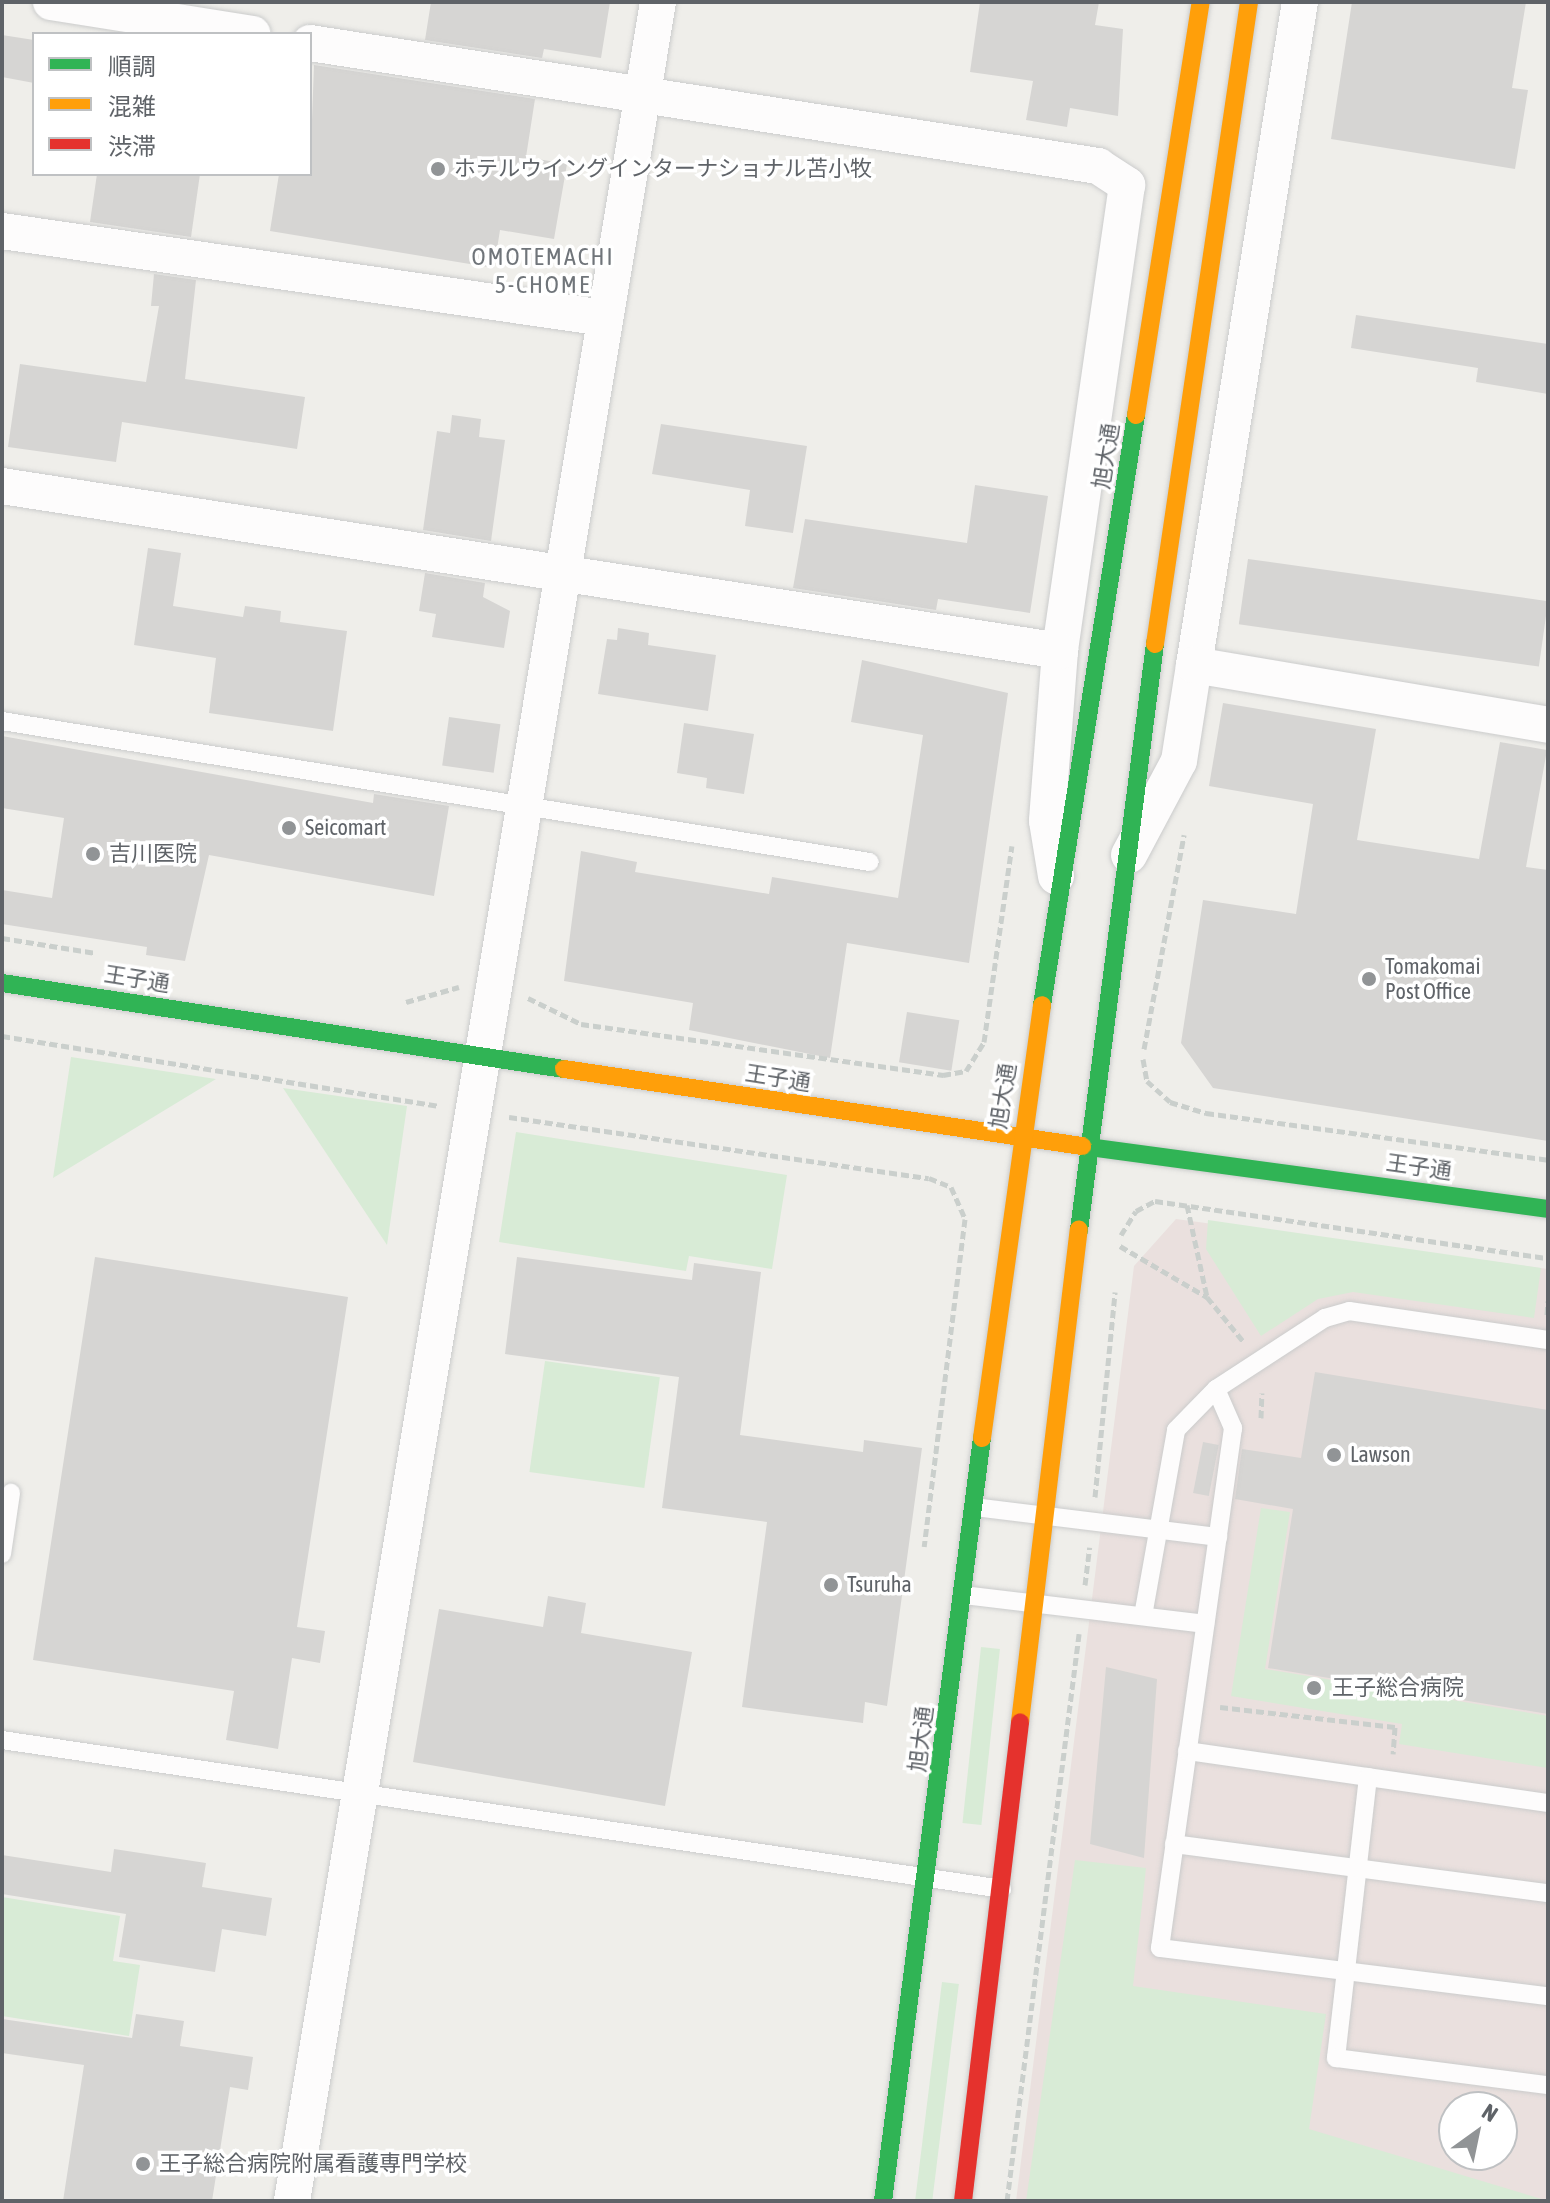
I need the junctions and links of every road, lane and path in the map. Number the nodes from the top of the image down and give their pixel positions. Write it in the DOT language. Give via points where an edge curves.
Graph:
graph roads {
  1 [pos="51,2"];
  2 [pos="658,2"];
  3 [pos="1201,2"];
  4 [pos="1249,2"];
  5 [pos="1300,2"];
  6 [pos="239,32"];
  7 [pos="312,43"];
  8 [pos="641,96"];
  9 [pos="2,231"];
  10 [pos="604,318"];
  11 [pos="2,486"];
  12 [pos="559,573"];
  13 [pos="1060,651"];
  14 [pos="1194,665"];
  15 [pos="2,721"];
  16 [pos="1548,725"];
  17 [pos="522,805"];
  18 [pos="1187,820"];
  19 [pos="1014,837"];
  20 [pos="870,862"];
  21 [pos="1122,868"];
  22 [pos="1060,896"];
  23 [pos="2,938"];
  24 [pos="112,956"];
  25 [pos="2,983"];
  26 [pos="492,993"];
  27 [pos="396,1002"];
  28 [pos="2,1036"];
  29 [pos="482,1056"];
  30 [pos="472,1113"];
  31 [pos="1021,1137"];
  32 [pos="1088,1145"];
  33 [pos="1548,1160"];
  34 [pos="1187,1205"];
  35 [pos="1548,1209"];
  36 [pos="1120,1246"];
  37 [pos="1207,1297"];
  38 [pos="1548,1340"];
  39 [pos="1259,1361"];
  40 [pos="1216,1389"];
  41 [pos="1263,1432"];
  42 [pos="11,1493"];
  43 [pos="974,1507"];
  44 [pos="1045,1516"];
  45 [pos="1156,1530"];
  46 [pos="1218,1537"];
  47 [pos="2,1554"];
  48 [pos="922,1563"];
  49 [pos="963,1595"];
  50 [pos="1035,1604"];
  51 [pos="1143,1616"];
  52 [pos="1205,1624"];
  53 [pos="1217,1691"];
  54 [pos="2,1740"];
  55 [pos="1187,1751"];
  56 [pos="1409,1758"];
  57 [pos="1368,1777"];
  58 [pos="359,1796"];
  59 [pos="1548,1803"];
  60 [pos="1174,1844"];
  61 [pos="1358,1868"];
  62 [pos="927,1880"];
  63 [pos="1002,1889"];
  64 [pos="1548,1893"];
  65 [pos="1346,1971"];
  66 [pos="1548,1996"];
  67 [pos="1548,2085"];
  68 [pos="292,2201"];
  69 [pos="883,2201"];
  70 [pos="963,2201"];
  1 -- 6 [label="street"];
  2 -- 8 [label="street"];
  3 -- 22 [label="street, 旭大通"];
  4 -- 21 [label="street"];
  5 -- 14 [label="street"];
  7 -- 8 [label="street"];
  8 -- 10 [label="street"];
  8 -- 13 [label="street" via="1098,166 1127,185"];
  9 -- 10 [label="street"];
  10 -- 12 [label="street"];
  11 -- 12 [label="street"];
  12 -- 13 [label="street"];
  12 -- 17 [label="street"];
  13 -- 22 [label="street" via="1047,821"];
  14 -- 16 [label="street"];
  14 -- 21 [label="street" via="1179,761"];
  15 -- 17 [label="lane"];
  17 -- 20 [label="lane"];
  17 -- 26 [label="street"];
  18 -- 33 [label="path" via="1142,1062 1147,1081 1170,1102 1206,1113"];
  19 -- 26 [label="path" via="984,1042 966,1071 943,1075 581,1024 545,1001"];
  21 -- 32 [label="street"];
  22 -- 31 [label="street, 旭大通"];
  23 -- 24 [label="path"];
  25 -- 29 [label="street, 王子通"];
  26 -- 27 [label="path" via="448,985 428,1000"];
  26 -- 29 [label="street"];
  28 -- 30 [label="path"];
  29 -- 30 [label="street"];
  29 -- 31 [label="street, 王子通"];
  30 -- 48 [label="path" via="929,1178 951,1187 965,1219"];
  30 -- 58 [label="street"];
  31 -- 32 [label="street, 王子通"];
  31 -- 43 [label="street, 旭大通"];
  32 -- 35 [label="street, 王子通"];
  32 -- 44 [label="street"];
  34 -- 37 [label="path"];
  36 -- 37 [label="path"];
  37 -- 39 [label="path"];
  38 -- 39 [label="lane" via="1349,1311 1325,1318"];
  39 -- 40 [label="lane"];
  39 -- 41 [label="path" via="1273,1380 1259,1405"];
  40 -- 45 [label="lane" via="1176,1430"];
  40 -- 46 [label="lane" via="1233,1428"];
  42 -- 47 [label="lane"];
  43 -- 44 [label="lane"];
  43 -- 49 [label="street, 旭大通"];
  44 -- 45 [label="lane"];
  44 -- 50 [label="street"];
  45 -- 46 [label="lane"];
  45 -- 51 [label="lane"];
  46 -- 52 [label="lane"];
  49 -- 50 [label="lane"];
  49 -- 62 [label="street, 旭大通"];
  50 -- 51 [label="lane"];
  50 -- 63 [label="street"];
  51 -- 52 [label="lane"];
  52 -- 55 [label="lane"];
  53 -- 56 [label="path" via="1215,1706 1395,1727 1393,1756"];
  54 -- 58 [label="lane"];
  55 -- 57 [label="lane"];
  55 -- 60 [label="lane"];
  57 -- 59 [label="lane"];
  57 -- 61 [label="lane"];
  58 -- 62 [label="lane"];
  58 -- 68 [label="street"];
  60 -- 61 [label="lane"];
  60 -- 65 [label="lane" via="1160,1948"];
  61 -- 64 [label="lane"];
  61 -- 65 [label="lane"];
  62 -- 63 [label="lane"];
  62 -- 69 [label="street, 旭大通"];
  63 -- 70 [label="street"];
  65 -- 66 [label="lane"];
  65 -- 67 [label="lane" via="1336,2058"];
}
